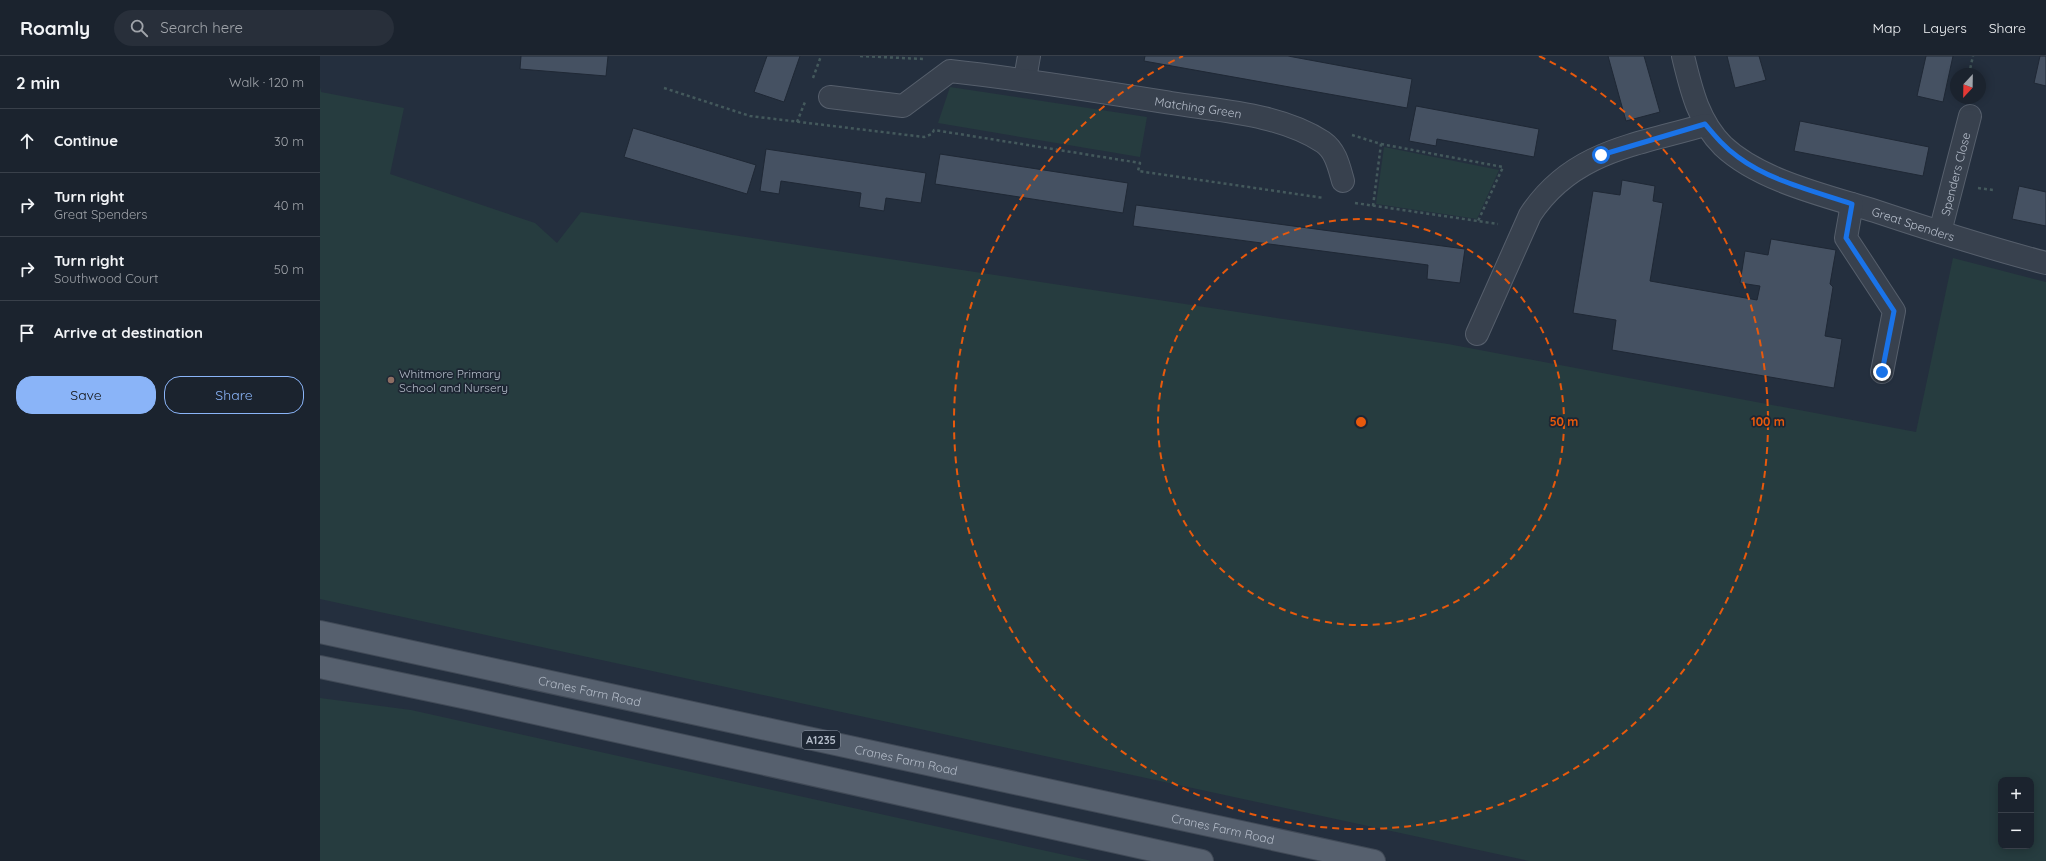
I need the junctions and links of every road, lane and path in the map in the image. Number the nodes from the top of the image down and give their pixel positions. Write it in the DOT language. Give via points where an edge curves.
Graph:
graph roads {
  1 [pos="1029,56"];
  2 [pos="1683,56"];
  3 [pos="1973,56"];
  4 [pos="1970,68"];
  5 [pos="1025,79"];
  6 [pos="664,88"];
  7 [pos="830,96"];
  8 [pos="1970,116"];
  9 [pos="1705,124"];
  10 [pos="1381,144"];
  11 [pos="1343,181"];
  12 [pos="1326,199"];
  13 [pos="1349,202"];
  14 [pos="1852,204"];
  15 [pos="1478,221"];
  16 [pos="1505,225"];
  17 [pos="1940,232"];
  18 [pos="2046,263"];
  19 [pos="1478,334"];
  20 [pos="1882,372"];
  21 [pos="320,632"];
  22 [pos="320,667"];
  23 [pos="320,673"];
  24 [pos="370,677"];
  25 [pos="1202,861"];
  26 [pos="1374,861"];
  1 -- 5 [label="street"];
  2 -- 9 [label="street, Great Spenders" via="1693,94"];
  3 -- 4 [label="path"];
  5 -- 7 [label="street, Matching Green" via="950,71 903,106"];
  5 -- 11 [label="street, Matching Green" via="1276,122 1304,131 1325,143 1337,159"];
  6 -- 12 [label="path" via="750,116 924,138 934,130 1140,162 1138,171"];
  8 -- 17 [label="street, Spenders Close"];
  9 -- 14 [label="street, Great Spenders" via="1723,146 1739,158 1791,184"];
  9 -- 19 [label="street" via="1601,155 1579,166 1553,186 1530,215"];
  10 -- 15 [label="path" via="1502,167"];
  13 -- 15 [label="path"];
  14 -- 17 [label="street, Great Spenders"];
  14 -- 20 [label="street" via="1846,238 1894,311"];
  15 -- 16 [label="path"];
  17 -- 18 [label="street, Great Spenders"];
  21 -- 26 [label="main road, Cranes Farm Road / A1235"];
  22 -- 24 [label="main road"];
  23 -- 24 [label="main road"];
  24 -- 25 [label="main road"];
}
